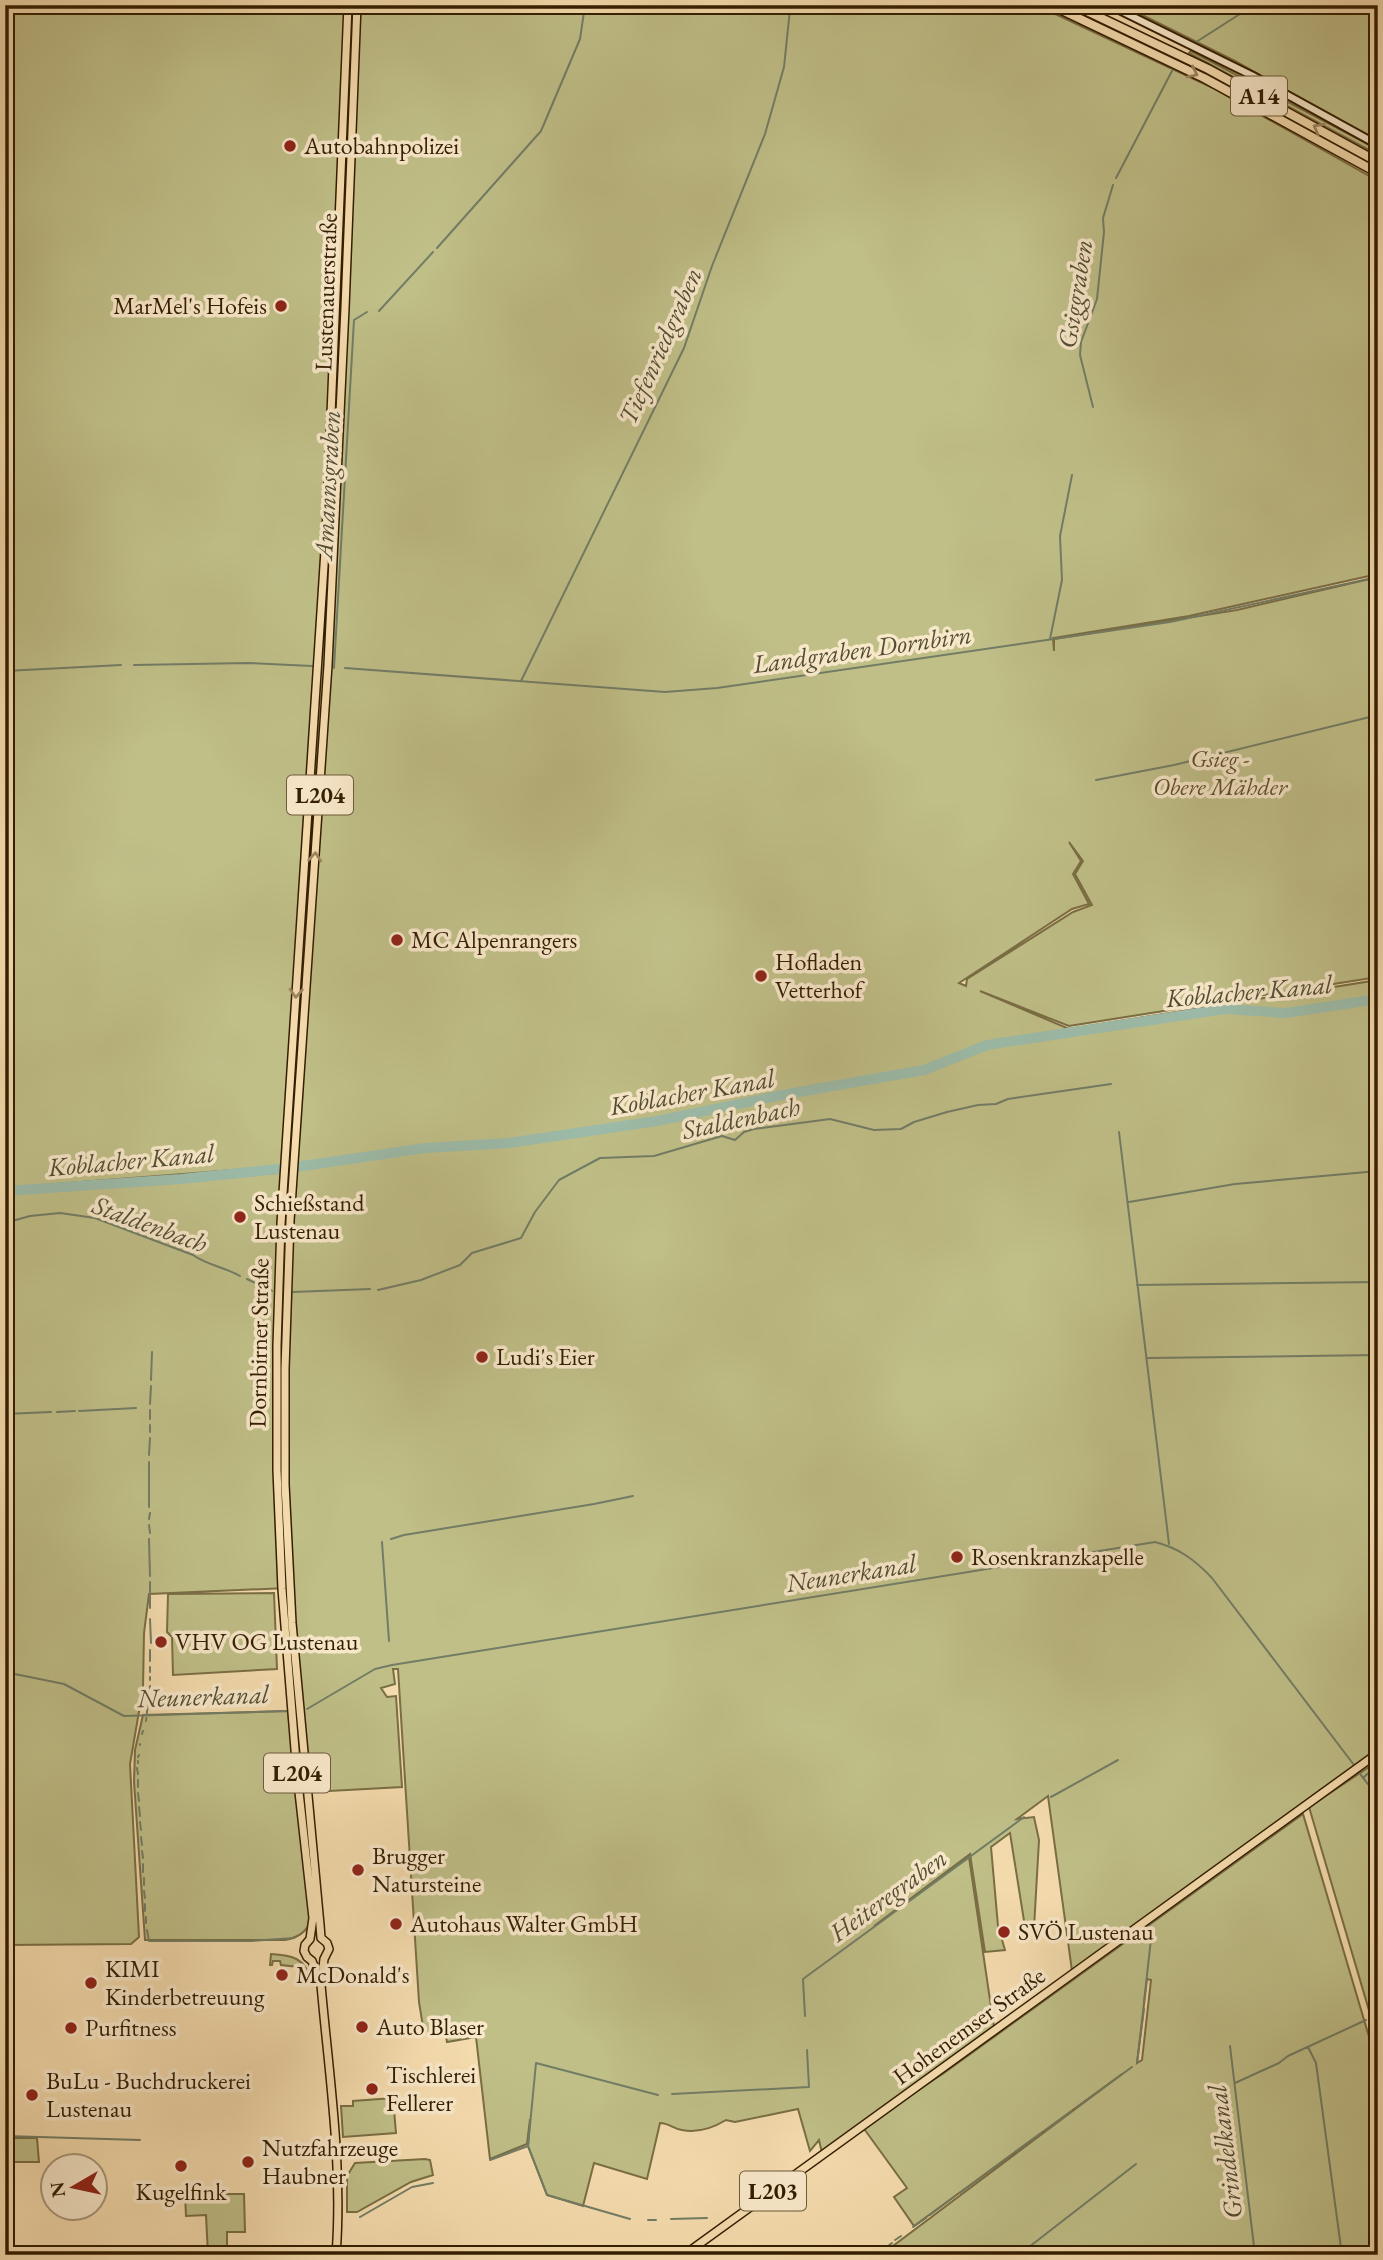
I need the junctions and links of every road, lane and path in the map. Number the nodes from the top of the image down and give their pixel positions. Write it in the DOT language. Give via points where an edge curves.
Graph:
graph roads {
  1 [pos="348,5"];
  2 [pos="357,5"];
  3 [pos="1051,5"];
  4 [pos="1074,5"];
  5 [pos="1109,5"];
  6 [pos="1378,145"];
  7 [pos="1378,162"];
  8 [pos="1378,173"];
  9 [pos="324,664"];
  10 [pos="288,1182"];
  11 [pos="1378,1754"];
  12 [pos="321,1938"];
  13 [pos="310,1939"];
  14 [pos="324,1959"];
  15 [pos="312,1961"];
  16 [pos="321,1985"];
  17 [pos="335,2255"];
  18 [pos="684,2255"];
  1 -- 9 [label="main road, Lustenauerstraße / L204"];
  2 -- 9 [label="main road, Lustenauerstraße / L204"];
  3 -- 8 [label="highway, A14, one-way" via="1262,108"];
  7 -- 4 [label="highway, A14, one-way" via="1276,105"];
  5 -- 6 [label="main road"];
  9 -- 10 [label="main road, Dornbirner Straße / L204"];
  10 -- 12 [label="main road, Dornbirner Straße / L204" via="286,1509"];
  10 -- 13 [label="main road, Dornbirner Straße / L204" via="278,1309 276,1470 288,1676 313,1918"];
  11 -- 18 [label="main road, Hohenemser Straße / L203"];
  12 -- 13 [label="main road"];
  12 -- 14 [label="main road, Dornbirner Straße / L204" via="328,1949"];
  13 -- 15 [label="main road, Dornbirner Straße / L204" via="304,1951"];
  14 -- 15 [label="main road"];
  14 -- 16 [label="main road, Dornbirner Straße / L204"];
  15 -- 16 [label="main road, Dornbirner Straße / L204"];
  16 -- 17 [label="main road, Dornbirner Straße / L204" via="337,2164"];
}
